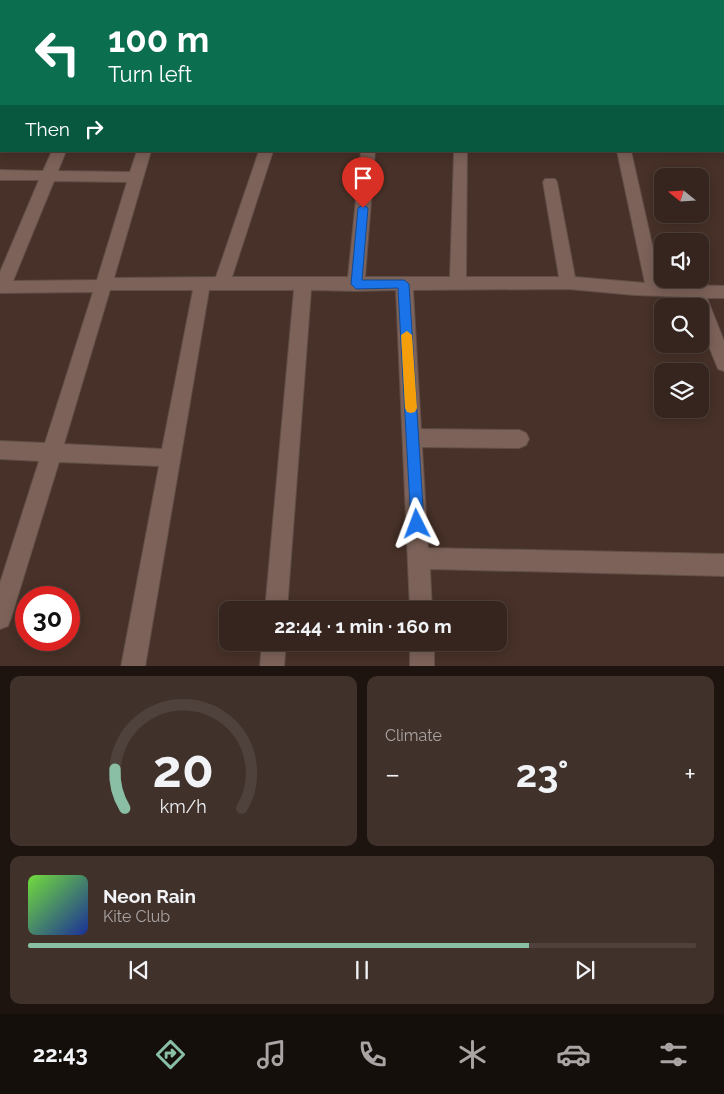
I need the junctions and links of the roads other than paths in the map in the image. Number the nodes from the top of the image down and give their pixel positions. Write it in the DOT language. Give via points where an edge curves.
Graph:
graph roads {
  1 [pos="59,152"];
  2 [pos="144,152"];
  3 [pos="266,152"];
  4 [pos="368,152"];
  5 [pos="624,152"];
  6 [pos="461,153"];
  7 [pos="0,175"];
  8 [pos="50,175"];
  9 [pos="136,177"];
  10 [pos="550,182"];
  11 [pos="303,283"];
  12 [pos="568,283"];
  13 [pos="202,284"];
  14 [pos="222,284"];
  15 [pos="356,284"];
  16 [pos="404,284"];
  17 [pos="458,284"];
  18 [pos="103,285"];
  19 [pos="654,288"];
  20 [pos="1,289"];
  21 [pos="696,291"];
  22 [pos="724,292"];
  23 [pos="724,364"];
  24 [pos="413,438"];
  25 [pos="519,439"];
  26 [pos="0,450"];
  27 [pos="52,453"];
  28 [pos="170,458"];
  29 [pos="419,558"];
  30 [pos="724,565"];
  31 [pos="277,601"];
  32 [pos="421,601"];
  33 [pos="0,618"];
  34 [pos="273,651"];
  35 [pos="422,651"];
  36 [pos="133,666"];
  37 [pos="272,666"];
  38 [pos="422,666"];
  1 -- 8 [label="street"];
  2 -- 9 [label="street"];
  3 -- 14 [label="street"];
  4 -- 15 [label="street"];
  5 -- 19 [label="street"];
  6 -- 17 [label="street"];
  7 -- 8 [label="street"];
  8 -- 9 [label="street"];
  8 -- 20 [label="street"];
  9 -- 18 [label="street"];
  10 -- 12 [label="street"];
  11 -- 14 [label="street"];
  11 -- 15 [label="street"];
  11 -- 31 [label="street"];
  12 -- 17 [label="street"];
  12 -- 19 [label="street"];
  13 -- 14 [label="street"];
  13 -- 18 [label="street"];
  13 -- 28 [label="street"];
  15 -- 16 [label="street"];
  16 -- 17 [label="street"];
  16 -- 24 [label="street"];
  18 -- 20 [label="street"];
  18 -- 27 [label="street"];
  19 -- 21 [label="street"];
  21 -- 22 [label="street"];
  21 -- 23 [label="street"];
  24 -- 25 [label="street"];
  24 -- 29 [label="street"];
  26 -- 27 [label="street"];
  27 -- 28 [label="street"];
  27 -- 33 [label="street"];
  28 -- 36 [label="street"];
  29 -- 30 [label="street"];
  29 -- 32 [label="street"];
  34 -- 37 [label="street"];
  35 -- 38 [label="street"];
}
